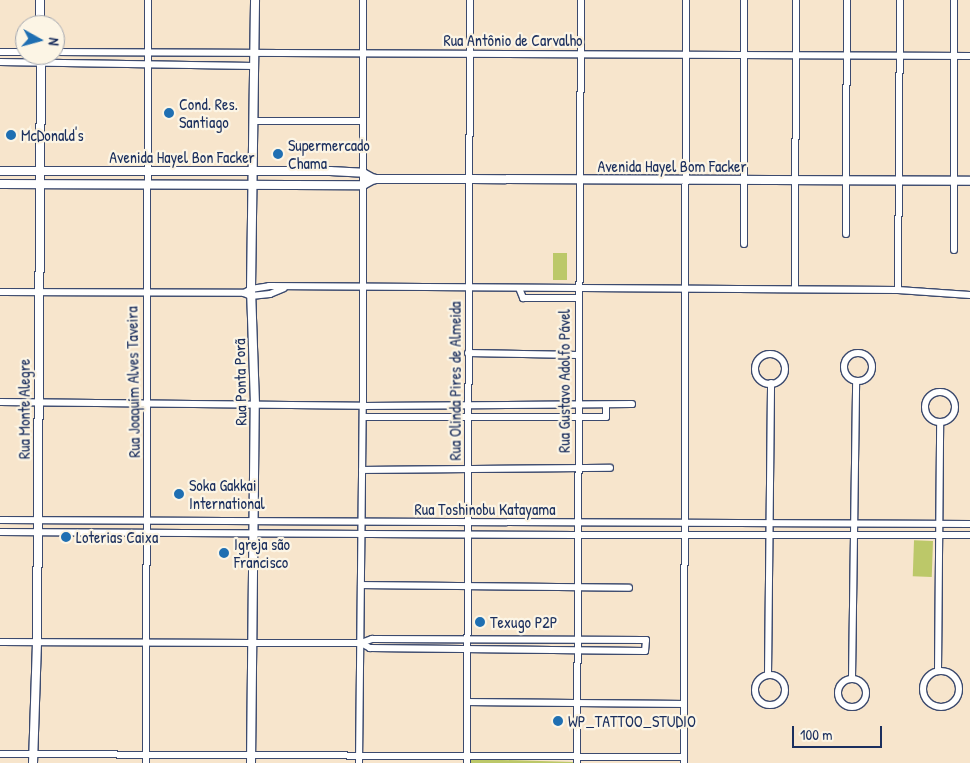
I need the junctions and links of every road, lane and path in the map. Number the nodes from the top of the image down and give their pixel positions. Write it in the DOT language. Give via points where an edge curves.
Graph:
graph roads {
  1 [pos="40,0"];
  2 [pos="148,0"];
  3 [pos="255,0"];
  4 [pos="363,0"];
  5 [pos="470,0"];
  6 [pos="581,0"];
  7 [pos="686,0"];
  8 [pos="744,0"];
  9 [pos="796,0"];
  10 [pos="847,0"];
  11 [pos="900,0"];
  12 [pos="954,0"];
  13 [pos="40,15"];
  14 [pos="0,52"];
  15 [pos="15,52"];
  16 [pos="65,52"];
  17 [pos="148,52"];
  18 [pos="254,53"];
  19 [pos="363,53"];
  20 [pos="469,53"];
  21 [pos="581,54"];
  22 [pos="686,55"];
  23 [pos="744,56"];
  24 [pos="796,56"];
  25 [pos="847,56"];
  26 [pos="900,56"];
  27 [pos="955,56"];
  28 [pos="970,56"];
  29 [pos="65,60"];
  30 [pos="15,61"];
  31 [pos="0,62"];
  32 [pos="148,63"];
  33 [pos="41,65"];
  34 [pos="254,66"];
  35 [pos="253,121"];
  36 [pos="363,122"];
  37 [pos="146,170"];
  38 [pos="0,171"];
  39 [pos="40,171"];
  40 [pos="253,171"];
  41 [pos="363,173"];
  42 [pos="471,178"];
  43 [pos="374,179"];
  44 [pos="580,179"];
  45 [pos="686,180"];
  46 [pos="745,180"];
  47 [pos="796,180"];
  48 [pos="900,180"];
  49 [pos="954,180"];
  50 [pos="970,181"];
  51 [pos="845,182"];
  52 [pos="147,183"];
  53 [pos="0,184"];
  54 [pos="252,184"];
  55 [pos="40,185"];
  56 [pos="363,185"];
  57 [pos="846,234"];
  58 [pos="744,244"];
  59 [pos="954,250"];
  60 [pos="363,287"];
  61 [pos="519,288"];
  62 [pos="579,288"];
  63 [pos="685,288"];
  64 [pos="469,289"];
  65 [pos="794,289"];
  66 [pos="898,290"];
  67 [pos="0,292"];
  68 [pos="38,293"];
  69 [pos="249,293"];
  70 [pos="146,294"];
  71 [pos="970,295"];
  72 [pos="578,298"];
  73 [pos="468,353"];
  74 [pos="578,355"];
  75 [pos="856,382"];
  76 [pos="771,383"];
  77 [pos="0,402"];
  78 [pos="37,402"];
  79 [pos="148,403"];
  80 [pos="255,404"];
  81 [pos="632,404"];
  82 [pos="578,405"];
  83 [pos="606,405"];
  84 [pos="364,406"];
  85 [pos="468,406"];
  86 [pos="468,416"];
  87 [pos="363,417"];
  88 [pos="578,417"];
  89 [pos="940,422"];
  90 [pos="610,468"];
  91 [pos="577,469"];
  92 [pos="362,470"];
  93 [pos="468,470"];
  94 [pos="0,520"];
  95 [pos="38,520"];
  96 [pos="147,520"];
  97 [pos="254,522"];
  98 [pos="361,522"];
  99 [pos="469,523"];
  100 [pos="577,523"];
  101 [pos="630,523"];
  102 [pos="683,523"];
  103 [pos="770,524"];
  104 [pos="855,524"];
  105 [pos="940,524"];
  106 [pos="970,524"];
  107 [pos="0,532"];
  108 [pos="38,532"];
  109 [pos="148,532"];
  110 [pos="254,533"];
  111 [pos="361,533"];
  112 [pos="469,534"];
  113 [pos="683,534"];
  114 [pos="855,534"];
  115 [pos="577,535"];
  116 [pos="630,535"];
  117 [pos="770,535"];
  118 [pos="940,535"];
  119 [pos="970,535"];
  120 [pos="361,585"];
  121 [pos="469,587"];
  122 [pos="578,588"];
  123 [pos="629,588"];
  124 [pos="469,639"];
  125 [pos="577,640"];
  126 [pos="0,642"];
  127 [pos="37,642"];
  128 [pos="147,643"];
  129 [pos="361,643"];
  130 [pos="253,644"];
  131 [pos="469,650"];
  132 [pos="577,652"];
  133 [pos="938,670"];
  134 [pos="768,675"];
  135 [pos="852,678"];
  136 [pos="468,702"];
  137 [pos="577,704"];
  138 [pos="683,704"];
  139 [pos="0,754"];
  140 [pos="146,754"];
  141 [pos="33,759"];
  142 [pos="251,759"];
  143 [pos="359,759"];
  144 [pos="467,760"];
  145 [pos="577,760"];
  146 [pos="684,760"];
  147 [pos="146,763"];
  1 -- 13 [label="street"];
  2 -- 17 [label="street, Rua Joaquim Alves Taveira"];
  3 -- 18 [label="street, Rua Ponta Porã"];
  4 -- 19 [label="street"];
  5 -- 20 [label="street, Rua Olinda Pires de Almeida"];
  6 -- 21 [label="street, Rua Gustavo Adolfo Pável"];
  7 -- 22 [label="street"];
  8 -- 23 [label="street"];
  9 -- 24 [label="street"];
  10 -- 25 [label="street"];
  11 -- 26 [label="street"];
  12 -- 27 [label="street"];
  14 -- 15 [label="street"];
  16 -- 17 [label="street, Rua Antônio de Carvalho"];
  17 -- 18 [label="street, Rua Antônio de Carvalho"];
  17 -- 32 [label="street, Rua Joaquim Alves Taveira"];
  18 -- 19 [label="street, Rua Antônio de Carvalho"];
  18 -- 34 [label="street, Rua Ponta Porã"];
  19 -- 20 [label="street, Rua Antônio de Carvalho"];
  19 -- 36 [label="street"];
  20 -- 21 [label="street, Rua Antônio de Carvalho"];
  20 -- 42 [label="street, Rua Olinda Pires de Almeida"];
  21 -- 22 [label="street, Rua Antônio de Carvalho"];
  21 -- 44 [label="street, Rua Gustavo Adolfo Pável"];
  22 -- 23 [label="street, Rua Antônio de Carvalho"];
  22 -- 45 [label="street"];
  23 -- 24 [label="street, Rua Antônio de Carvalho"];
  23 -- 46 [label="street"];
  24 -- 25 [label="street, Rua Antônio de Carvalho"];
  24 -- 47 [label="street"];
  25 -- 26 [label="street, Rua Antônio de Carvalho"];
  25 -- 51 [label="street"];
  26 -- 27 [label="street, Rua Antônio de Carvalho"];
  26 -- 48 [label="street"];
  27 -- 28 [label="street, Rua Antônio de Carvalho"];
  27 -- 49 [label="street"];
  29 -- 32 [label="street"];
  30 -- 31 [label="street"];
  32 -- 34 [label="street"];
  32 -- 37 [label="street, Rua Joaquim Alves Taveira"];
  33 -- 39 [label="street, Rua Monte Alegre"];
  34 -- 35 [label="street, Rua Ponta Porã"];
  35 -- 36 [label="street"];
  35 -- 40 [label="street, Rua Ponta Porã"];
  36 -- 41 [label="street"];
  37 -- 39 [label="street, Avenida Hayel Bon Facker"];
  37 -- 40 [label="street, Avenida Hayel Bon Facker"];
  37 -- 52 [label="street, Rua Joaquim Alves Taveira"];
  38 -- 39 [label="street, Avenida Hayel Bon Facker"];
  39 -- 55 [label="street, Rua Monte Alegre"];
  40 -- 41 [label="street, Avenida Hayel Bon Facker"];
  40 -- 54 [label="street, Rua Ponta Porã"];
  41 -- 43 [label="street, Avenida Hayel Bom Facker"];
  41 -- 56 [label="street"];
  42 -- 43 [label="street, Avenida Hayel Bom Facker"];
  42 -- 44 [label="street, Avenida Hayel Bom Facker"];
  42 -- 64 [label="street, Rua Olinda Pires de Almeida"];
  43 -- 56 [label="street, Avenida Hayel Bom Facker"];
  44 -- 45 [label="street, Avenida Hayel Bom Facker"];
  44 -- 62 [label="street, Rua Gustavo Adolfo Pável"];
  45 -- 46 [label="street, Avenida Hayel Bom Facker"];
  45 -- 63 [label="street"];
  46 -- 47 [label="street, Avenida Hayel Bom Facker"];
  46 -- 58 [label="street"];
  47 -- 51 [label="street, Avenida Hayel Bom Facker"];
  47 -- 65 [label="street"];
  48 -- 49 [label="street, Avenida Hayel Bom Facker"];
  48 -- 51 [label="street, Avenida Hayel Bom Facker"];
  48 -- 66 [label="street"];
  49 -- 50 [label="street, Avenida Hayel Bom Facker"];
  49 -- 59 [label="street"];
  51 -- 57 [label="street"];
  52 -- 54 [label="street"];
  52 -- 55 [label="street"];
  52 -- 70 [label="street, Rua Joaquim Alves Taveira"];
  53 -- 55 [label="street"];
  54 -- 56 [label="street"];
  54 -- 69 [label="street, Rua Ponta Porã"];
  55 -- 68 [label="street, Rua Monte Alegre"];
  56 -- 60 [label="street"];
  60 -- 64 [label="street"];
  60 -- 69 [label="street" via="285,288 270,294"];
  60 -- 84 [label="street"];
  61 -- 62 [label="street"];
  61 -- 64 [label="street"];
  61 -- 72 [label="street" via="523,298"];
  62 -- 63 [label="street"];
  62 -- 72 [label="street, Rua Gustavo Adolfo Pável"];
  63 -- 65 [label="street"];
  63 -- 102 [label="street"];
  64 -- 73 [label="street, Rua Olinda Pires de Almeida"];
  65 -- 66 [label="street"];
  66 -- 71 [label="street"];
  67 -- 68 [label="street"];
  68 -- 70 [label="street"];
  68 -- 78 [label="street, Rua Monte Alegre"];
  69 -- 70 [label="street"];
  69 -- 80 [label="street, Rua Ponta Porã"];
  70 -- 79 [label="street, Rua Joaquim Alves Taveira"];
  72 -- 74 [label="street, Rua Gustavo Adolfo Pável"];
  73 -- 74 [label="street"];
  73 -- 85 [label="street, Rua Olinda Pires de Almeida"];
  74 -- 82 [label="street, Rua Gustavo Adolfo Pável"];
  75 -- 75 [label="street" via="864,380 872,369 867,356 858,353 846,360 843,369 847,377"];
  75 -- 104 [label="street"];
  76 -- 76 [label="street" via="783,375 784,366 779,357 770,354 761,357 756,369 762,381"];
  76 -- 103 [label="street"];
  77 -- 78 [label="street"];
  78 -- 79 [label="street"];
  78 -- 95 [label="street, Rua Monte Alegre"];
  79 -- 80 [label="street"];
  79 -- 96 [label="street, Rua Joaquim Alves Taveira"];
  80 -- 84 [label="street"];
  80 -- 97 [label="street, Rua Ponta Porã"];
  81 -- 83 [label="street"];
  82 -- 83 [label="street"];
  82 -- 85 [label="street"];
  82 -- 88 [label="street, Rua Gustavo Adolfo Pável"];
  83 -- 88 [label="street" via="606,416"];
  84 -- 85 [label="street"];
  84 -- 87 [label="street"];
  85 -- 86 [label="street, Rua Olinda Pires de Almeida"];
  86 -- 87 [label="street"];
  86 -- 88 [label="street"];
  86 -- 93 [label="street, Rua Olinda Pires de Almeida"];
  87 -- 92 [label="street"];
  88 -- 91 [label="street, Rua Gustavo Adolfo Pável"];
  89 -- 89 [label="street" via="949,419 955,411 954,401 942,393 929,398 926,407 931,419"];
  89 -- 105 [label="street"];
  90 -- 91 [label="street"];
  91 -- 93 [label="street"];
  91 -- 100 [label="street, Rua Gustavo Adolfo Pável"];
  92 -- 93 [label="street"];
  92 -- 98 [label="street"];
  93 -- 99 [label="street, Rua Olinda Pires de Almeida"];
  94 -- 95 [label="street, Rua Toshinobu Katayama"];
  95 -- 96 [label="street, Rua Toshinobu Katayama"];
  95 -- 108 [label="street, Rua Monte Alegre"];
  96 -- 97 [label="street, Rua Toshinobu Katayama"];
  96 -- 109 [label="street, Rua Joaquim Alves Taveira"];
  97 -- 98 [label="street, Rua Toshinobu Katayama"];
  97 -- 110 [label="street, Rua Ponta Porã"];
  98 -- 99 [label="street, Rua Toshinobu Katayama"];
  98 -- 111 [label="street"];
  99 -- 100 [label="street, Rua Toshinobu Katayama"];
  99 -- 112 [label="street, Rua Olinda Pires de Almeida"];
  100 -- 101 [label="street, Rua Toshinobu Katayama"];
  100 -- 115 [label="street, Rua Gustavo Adolfo Pável"];
  101 -- 102 [label="street, Rua Toshinobu Katayama"];
  101 -- 116 [label="street"];
  102 -- 103 [label="street, Rua Toshinobu Katayama"];
  102 -- 113 [label="street"];
  103 -- 104 [label="street, Rua Toshinobu Katayama"];
  103 -- 117 [label="street"];
  104 -- 105 [label="street, Rua Toshinobu Katayama"];
  104 -- 114 [label="street"];
  105 -- 106 [label="street, Rua Toshinobu Katayama"];
  105 -- 118 [label="street"];
  107 -- 108 [label="street, Rua Toshinobu Katayama"];
  108 -- 109 [label="street, Rua Toshinobu Katayama"];
  108 -- 127 [label="street, Rua Monte Alegre"];
  109 -- 110 [label="street, Rua Toshinobu Katayama"];
  109 -- 128 [label="street, Rua Joaquim Alves Taveira"];
  110 -- 111 [label="street, Rua Toshinobu Katayama"];
  110 -- 130 [label="street, Rua Ponta Porã"];
  111 -- 112 [label="street, Rua Toshinobu Katayama"];
  111 -- 120 [label="street"];
  112 -- 115 [label="street, Rua Toshinobu Katayama"];
  112 -- 121 [label="street, Rua Olinda Pires de Almeida"];
  113 -- 116 [label="street, Rua Toshinobu Katayama"];
  113 -- 117 [label="street, Rua Toshinobu Katayama"];
  113 -- 138 [label="street"];
  114 -- 117 [label="street, Rua Toshinobu Katayama"];
  114 -- 118 [label="street, Rua Toshinobu Katayama"];
  114 -- 135 [label="street"];
  115 -- 116 [label="street, Rua Toshinobu Katayama"];
  115 -- 122 [label="street, Rua Gustavo Adolfo Pável"];
  117 -- 134 [label="street"];
  118 -- 119 [label="street, Rua Toshinobu Katayama"];
  118 -- 133 [label="street"];
  120 -- 121 [label="street"];
  120 -- 129 [label="street"];
  121 -- 122 [label="street"];
  121 -- 124 [label="street, Rua Olinda Pires de Almeida"];
  122 -- 123 [label="street"];
  122 -- 125 [label="street, Rua Gustavo Adolfo Pável"];
  124 -- 125 [label="street"];
  124 -- 129 [label="street" via="372,639"];
  124 -- 131 [label="street, Rua Olinda Pires de Almeida"];
  125 -- 132 [label="street, Rua Gustavo Adolfo Pável"];
  125 -- 132 [label="street" via="646,640 645,651"];
  126 -- 127 [label="street"];
  127 -- 128 [label="street"];
  127 -- 141 [label="street, Rua Monte Alegre"];
  128 -- 130 [label="street"];
  128 -- 140 [label="street, Rua Joaquim Alves Taveira"];
  129 -- 130 [label="street"];
  129 -- 131 [label="street" via="370,648"];
  129 -- 143 [label="street"];
  130 -- 142 [label="street, Rua Ponta Porã"];
  131 -- 132 [label="street"];
  131 -- 136 [label="street, Rua Olinda Pires de Almeida"];
  132 -- 137 [label="street, Rua Gustavo Adolfo Pável"];
  133 -- 133 [label="street" via="925,680 923,691 928,702 944,707 955,700 959,689 955,677"];
  134 -- 134 [label="street" via="758,680 754,689 757,700 772,706 781,701 785,688 781,679"];
  135 -- 135 [label="street" via="843,682 838,690 843,704 852,707 864,702 867,693 861,681"];
  136 -- 137 [label="street"];
  136 -- 144 [label="street, Rua Olinda Pires de Almeida"];
  137 -- 138 [label="street"];
  137 -- 145 [label="street, Rua Gustavo Adolfo Pável"];
  138 -- 146 [label="street"];
  139 -- 141 [label="street"];
  140 -- 141 [label="street"];
  140 -- 142 [label="street"];
  140 -- 147 [label="street, Rua Joaquim Alves Taveira"];
  142 -- 143 [label="street"];
  143 -- 144 [label="street"];
  144 -- 145 [label="street"];
  145 -- 146 [label="street"];
}
